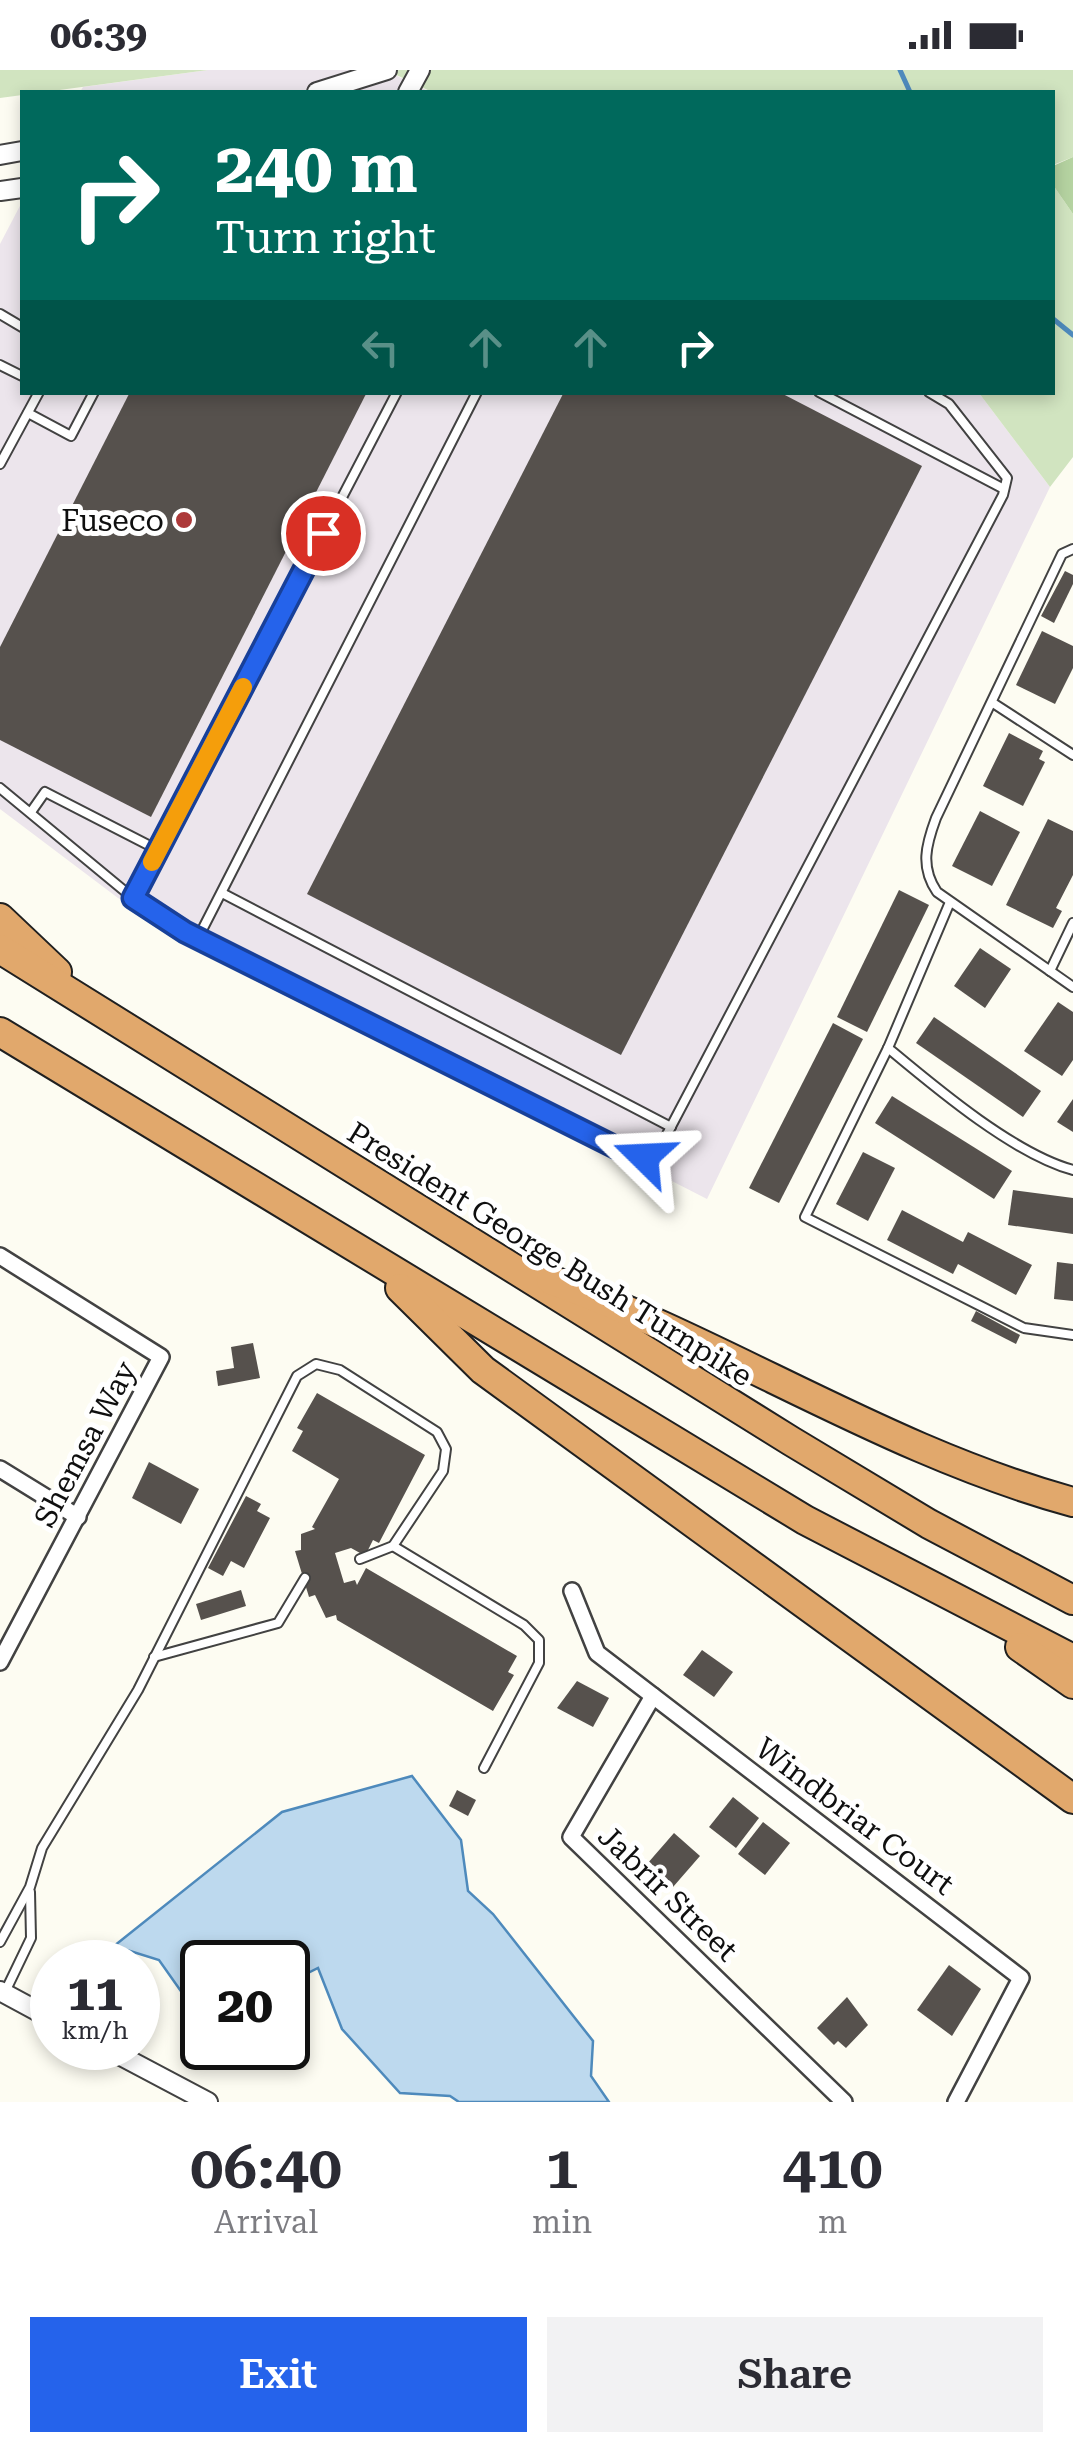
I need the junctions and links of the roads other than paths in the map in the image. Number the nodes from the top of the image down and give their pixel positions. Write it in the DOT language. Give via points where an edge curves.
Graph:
graph roads {
  1 [pos="387,70"];
  2 [pos="324,90"];
  3 [pos="37,395"];
  4 [pos="92,395"];
  5 [pos="395,395"];
  6 [pos="475,395"];
  7 [pos="825,395"];
  8 [pos="934,395"];
  9 [pos="28,413"];
  10 [pos="0,464"];
  11 [pos="1004,489"];
  12 [pos="1073,549"];
  13 [pos="993,703"];
  14 [pos="1073,755"];
  15 [pos="0,788"];
  16 [pos="31,812"];
  17 [pos="158,850"];
  18 [pos="222,893"];
  19 [pos="133,898"];
  20 [pos="950,902"];
  21 [pos="0,918"];
  22 [pos="1073,923"];
  23 [pos="198,938"];
  24 [pos="0,949"];
  25 [pos="1050,971"];
  26 [pos="1073,988"];
  27 [pos="98,1010"];
  28 [pos="0,1032"];
  29 [pos="888,1048"];
  30 [pos="0,1049"];
  31 [pos="65,1073"];
  32 [pos="670,1127"];
  33 [pos="1073,1170"];
  34 [pos="358,1250"];
  35 [pos="0,1256"];
  36 [pos="492,1257"];
  37 [pos="1073,1335"];
  38 [pos="0,1469"];
  39 [pos="1073,1502"];
  40 [pos="78,1517"];
  41 [pos="393,1546"];
  42 [pos="360,1559"];
  43 [pos="305,1578"];
  44 [pos="572,1591"];
  45 [pos="950,1597"];
  46 [pos="1073,1600"];
  47 [pos="154,1657"];
  48 [pos="1073,1659"];
  49 [pos="0,1662"];
  50 [pos="1073,1684"];
  51 [pos="653,1696"];
  52 [pos="484,1768"];
  53 [pos="1073,1800"];
  54 [pos="30,1887"];
  55 [pos="0,1942"];
  56 [pos="2,1992"];
  57 [pos="30,2007"];
  58 [pos="148,2070"];
  59 [pos="208,2102"];
  60 [pos="844,2102"];
  61 [pos="956,2102"];
  1 -- 2 [label="street"];
  3 -- 9 [label="lane"];
  4 -- 9 [label="lane" via="71,436"];
  5 -- 17 [label="lane"];
  6 -- 18 [label="lane"];
  7 -- 11 [label="lane"];
  8 -- 11 [label="lane" via="1007,478"];
  9 -- 10 [label="lane"];
  11 -- 32 [label="lane"];
  12 -- 13 [label="lane" via="1062,554"];
  13 -- 14 [label="lane"];
  13 -- 20 [label="lane" via="927,843 926,871"];
  15 -- 16 [label="lane"];
  16 -- 17 [label="lane" via="45,792"];
  16 -- 19 [label="lane"];
  17 -- 19 [label="lane"];
  18 -- 23 [label="lane"];
  18 -- 32 [label="lane"];
  19 -- 23 [label="lane"];
  20 -- 25 [label="lane"];
  20 -- 29 [label="lane"];
  21 -- 27 [label="highway"];
  22 -- 25 [label="lane"];
  23 -- 32 [label="lane" via="621,1150 644,1157"];
  24 -- 27 [label="highway, President George Bush Turnpike"];
  25 -- 26 [label="lane"];
  27 -- 36 [label="highway, President George Bush Turnpike"];
  28 -- 31 [label="highway"];
  29 -- 33 [label="lane" via="985,1122"];
  29 -- 37 [label="lane" via="804,1217 1024,1328"];
  30 -- 31 [label="highway"];
  31 -- 34 [label="highway"];
  34 -- 45 [label="highway" via="805,1520"];
  34 -- 53 [label="highway" via="483,1370"];
  35 -- 40 [label="street, Shemsa Way" via="161,1357"];
  36 -- 39 [label="highway" via="645,1316 962,1469"];
  36 -- 46 [label="highway, President George Bush Turnpike" via="892,1502"];
  38 -- 40 [label="street"];
  40 -- 49 [label="street, Shemsa Way"];
  41 -- 42 [label="lane"];
  41 -- 47 [label="lane" via="443,1471 446,1449 437,1432 340,1370 316,1364 297,1376"];
  41 -- 52 [label="lane" via="538,1640 539,1663"];
  43 -- 47 [label="lane" via="278,1622"];
  44 -- 51 [label="street, Windbriar Court" via="597,1653"];
  45 -- 48 [label="highway"];
  45 -- 50 [label="highway"];
  47 -- 54 [label="lane" via="42,1848"];
  51 -- 60 [label="street, Jabrir Street" via="571,1837"];
  51 -- 61 [label="street, Windbriar Court" via="1021,1978"];
  54 -- 55 [label="lane"];
  54 -- 56 [label="lane" via="31,1938"];
  56 -- 57 [label="street"];
  58 -- 59 [label="street"];
}
